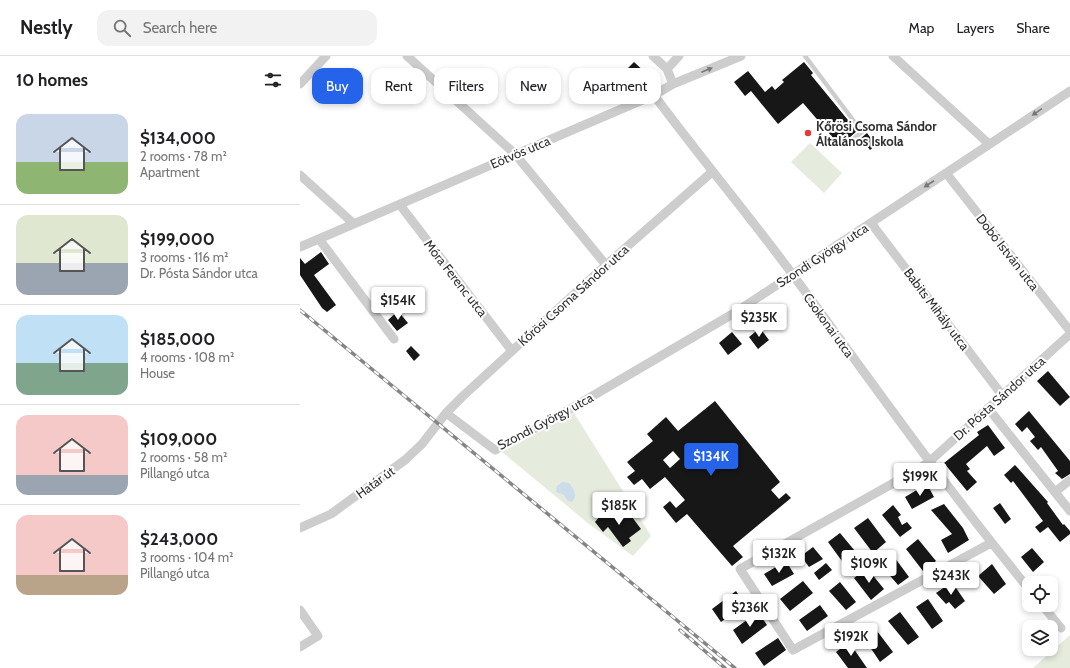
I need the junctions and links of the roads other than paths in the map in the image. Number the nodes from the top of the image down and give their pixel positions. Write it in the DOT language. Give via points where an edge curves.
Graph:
graph roads {
  1 [pos="326,56"];
  2 [pos="407,56"];
  3 [pos="653,56"];
  4 [pos="679,56"];
  5 [pos="741,56"];
  6 [pos="805,56"];
  7 [pos="893,56"];
  8 [pos="667,69"];
  9 [pos="300,84"];
  10 [pos="673,84"];
  11 [pos="661,91"];
  12 [pos="1070,91"];
  13 [pos="633,104"];
  14 [pos="661,104"];
  15 [pos="851,141"];
  16 [pos="989,144"];
  17 [pos="515,154"];
  18 [pos="712,172"];
  19 [pos="946,173"];
  20 [pos="300,175"];
  21 [pos="400,205"];
  22 [pos="353,223"];
  23 [pos="871,223"];
  24 [pos="318,238"];
  25 [pos="300,248"];
  26 [pos="606,265"];
  27 [pos="792,274"];
  28 [pos="1070,333"];
  29 [pos="394,338"];
  30 [pos="512,351"];
  31 [pos="1002,395"];
  32 [pos="988,408"];
  33 [pos="446,413"];
  34 [pos="438,423"];
  35 [pos="929,462"];
  36 [pos="1070,480"];
  37 [pos="1055,492"];
  38 [pos="1070,511"];
  39 [pos="300,528"];
  40 [pos="990,543"];
  41 [pos="1022,581"];
  42 [pos="300,610"];
  43 [pos="1048,612"];
  44 [pos="1061,628"];
  45 [pos="300,646"];
  1 -- 9 [label="street"];
  2 -- 17 [label="street"];
  3 -- 8 [label="street"];
  4 -- 8 [label="street"];
  10 -- 5 [label="street, Eötvös utca, one-way"];
  6 -- 15 [label="lane" via="862,132"];
  7 -- 16 [label="street"];
  8 -- 10 [label="street"];
  10 -- 11 [label="street, Eötvös utca"];
  12 -- 16 [label="street, Szondi György utca, one-way"];
  13 -- 17 [label="street, Eötvös utca"];
  14 -- 18 [label="street, Csokonai utca"];
  16 -- 19 [label="street, Szondi György utca"];
  17 -- 21 [label="street, Eötvös utca"];
  17 -- 26 [label="street"];
  18 -- 26 [label="street, Kőrösi Csoma Sándor utca"];
  18 -- 27 [label="street, Csokonai utca"];
  19 -- 23 [label="street, Szondi György utca, one-way"];
  19 -- 28 [label="street, Dobó István utca"];
  20 -- 22 [label="street"];
  21 -- 22 [label="street, Eötvös utca"];
  21 -- 30 [label="street, Móra Ferenc utca"];
  22 -- 24 [label="street, Eötvös utca"];
  23 -- 27 [label="street, Szondi György utca"];
  23 -- 31 [label="street, Babits Mihály utca"];
  24 -- 25 [label="street, Eötvös utca"];
  24 -- 29 [label="street"];
  26 -- 30 [label="street, Kőrösi Csoma Sándor utca"];
  27 -- 33 [label="street, Szondi György utca" via="730,316 495,450"];
  27 -- 35 [label="street, Csokonai utca"];
  28 -- 31 [label="street, Dr. Pósta Sándor utca"];
  30 -- 33 [label="street, Kőrösi Csoma Sándor utca"];
  31 -- 32 [label="street, Dr. Pósta Sándor utca"];
  32 -- 35 [label="street, Dr. Pósta Sándor utca"];
  32 -- 37 [label="street"];
  33 -- 34 [label="street, Kőrösi Csoma Sándor utca"];
  34 -- 39 [label="street, Határ út" via="422,444 405,460 331,514"];
  35 -- 40 [label="street, Csokonai utca"];
  35 -- 40 [label="street, Dr. Pósta Sándor utca" via="902,480 740,569 793,650"];
  36 -- 37 [label="street"];
  37 -- 38 [label="street"];
  40 -- 41 [label="street, Csokonai utca"];
  42 -- 45 [label="street" via="318,636"];
  43 -- 44 [label="street"];
}
